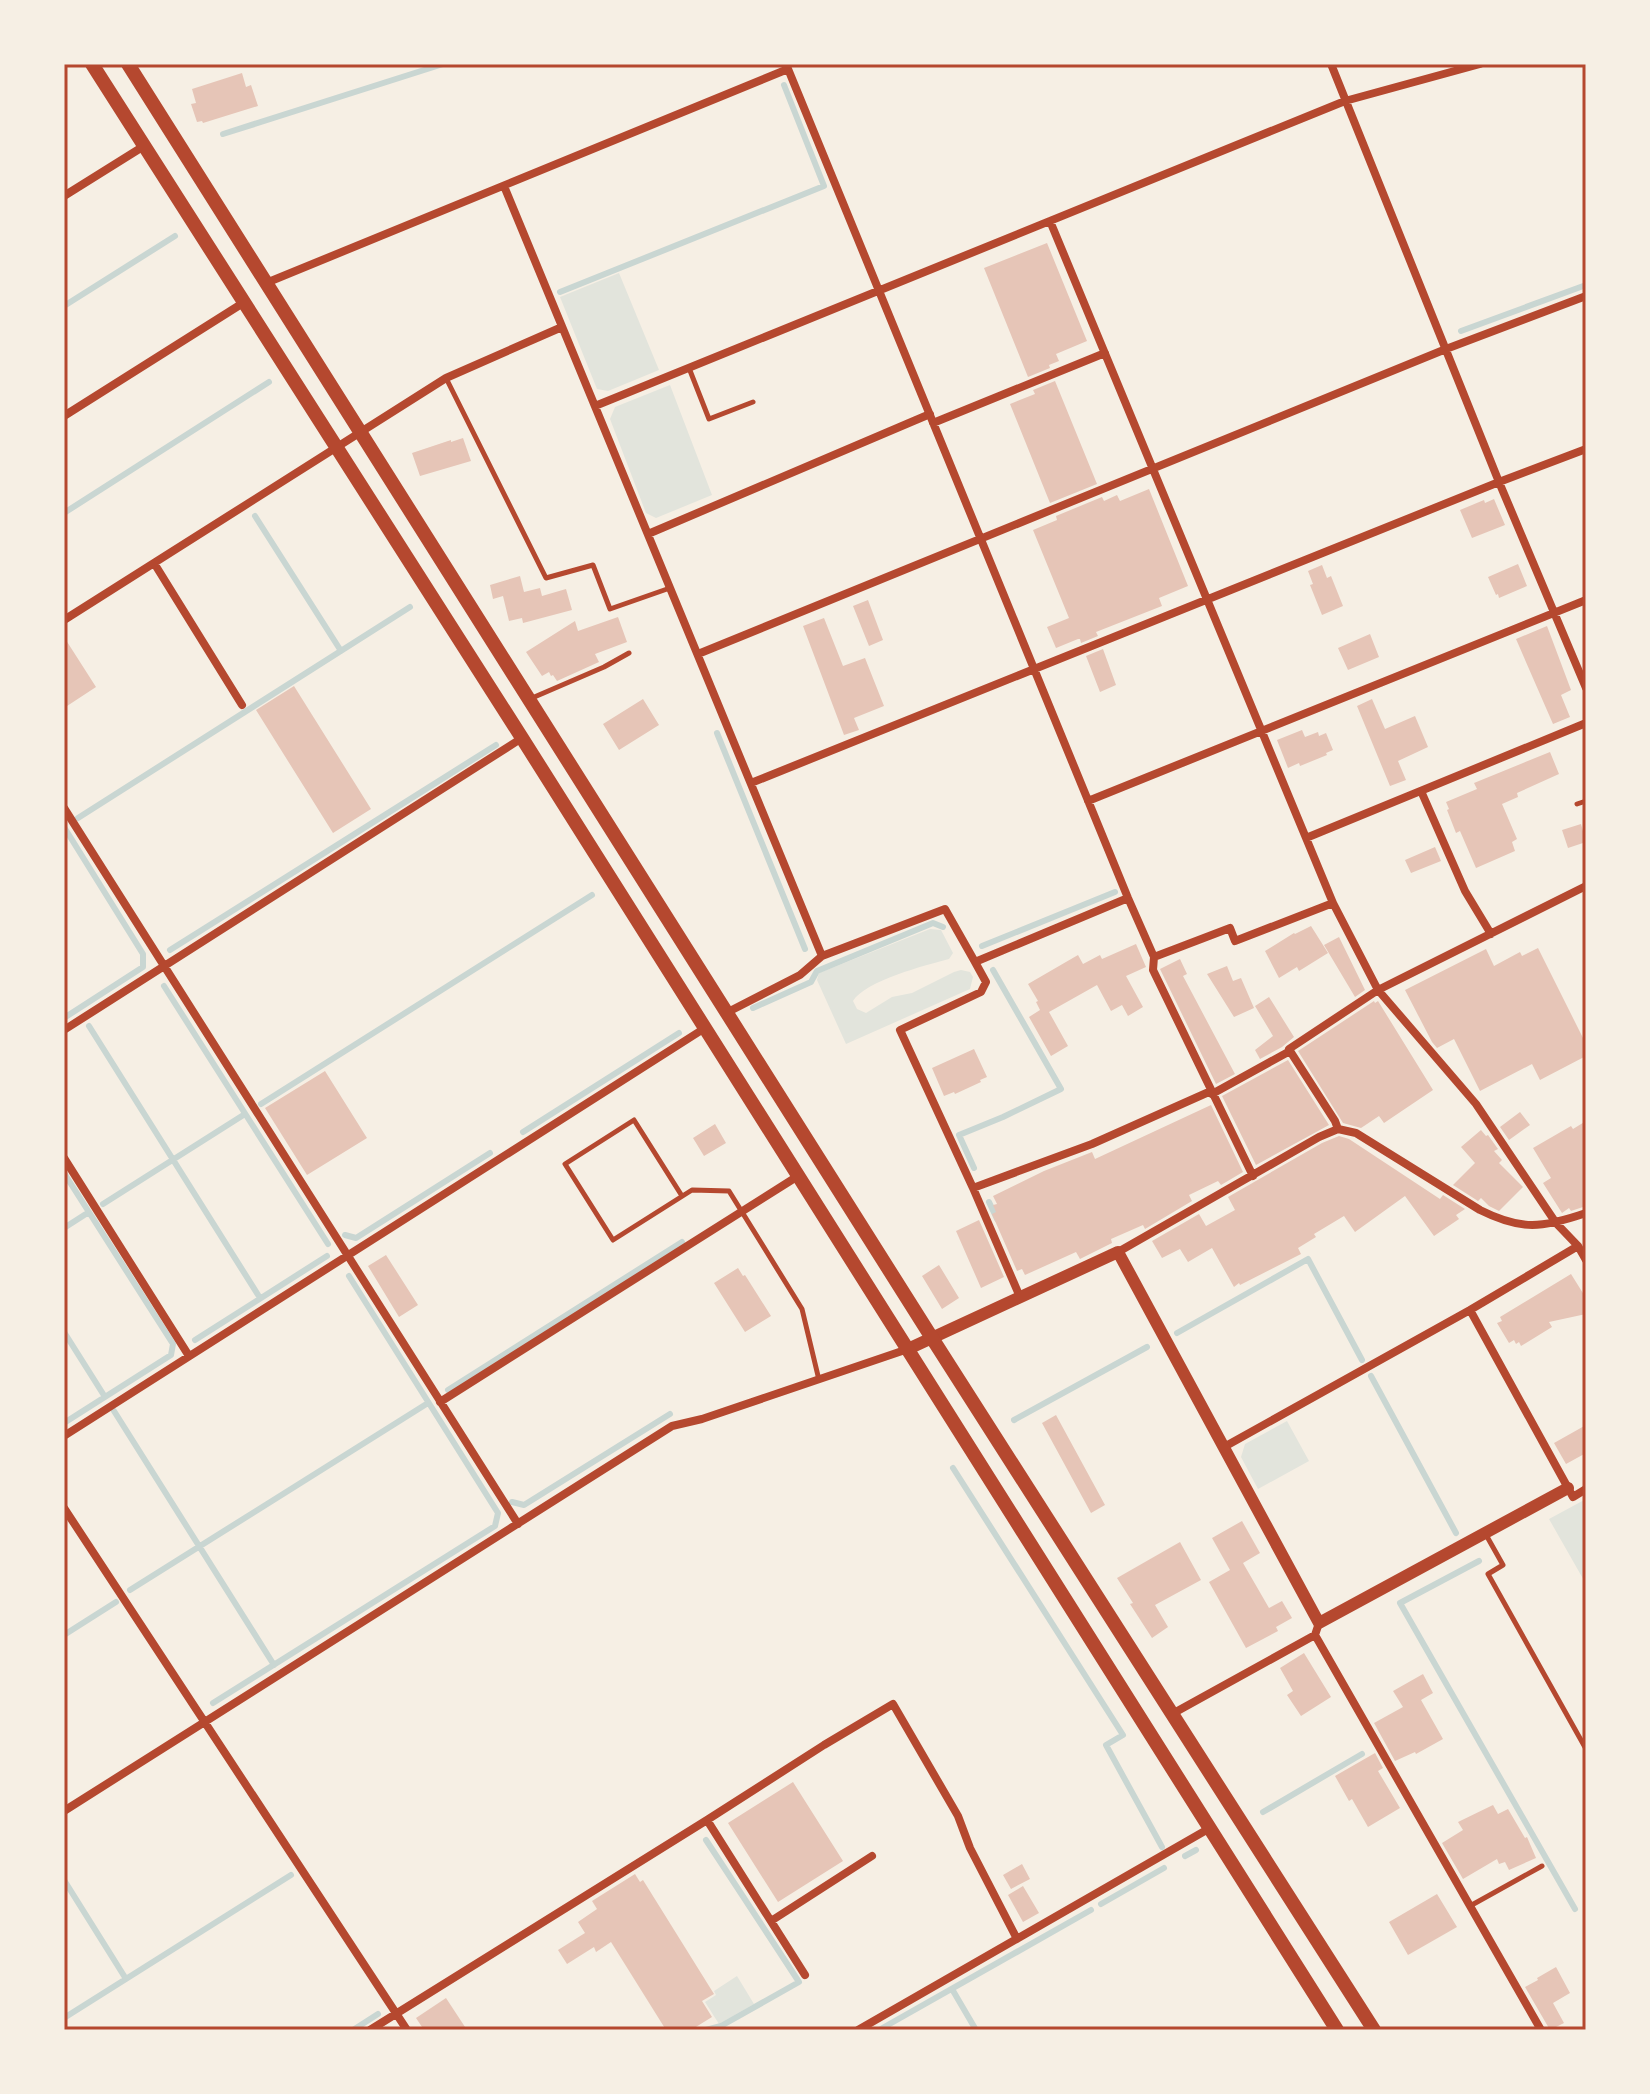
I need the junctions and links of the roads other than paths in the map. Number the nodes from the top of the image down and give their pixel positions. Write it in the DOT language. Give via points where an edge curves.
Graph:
graph roads {
  1 [pos="92,64"];
  2 [pos="128,64"];
  3 [pos="1331,64"];
  4 [pos="1480,64"];
  5 [pos="787,67"];
  6 [pos="1345,101"];
  7 [pos="144,146"];
  8 [pos="504,186"];
  9 [pos="64,196"];
  10 [pos="1050,221"];
  11 [pos="266,283"];
  12 [pos="879,291"];
  13 [pos="1586,296"];
  14 [pos="243,303"];
  15 [pos="562,327"];
  16 [pos="1446,349"];
  17 [pos="1105,353"];
  18 [pos="689,368"];
  19 [pos="446,378"];
  20 [pos="753,402"];
  21 [pos="595,406"];
  22 [pos="64,416"];
  23 [pos="932,419"];
  24 [pos="361,433"];
  25 [pos="336,448"];
  26 [pos="1586,449"];
  27 [pos="1153,469"];
  28 [pos="1499,482"];
  29 [pos="648,534"];
  30 [pos="981,539"];
  31 [pos="154,563"];
  32 [pos="670,588"];
  33 [pos="1207,598"];
  34 [pos="1586,600"];
  35 [pos="1555,612"];
  36 [pos="64,620"];
  37 [pos="629,653"];
  38 [pos="698,654"];
  39 [pos="1034,669"];
  40 [pos="1586,688"];
  41 [pos="529,700"];
  42 [pos="242,705"];
  43 [pos="1586,723"];
  44 [pos="1262,731"];
  45 [pos="522,738"];
  46 [pos="751,783"];
  47 [pos="1421,791"];
  48 [pos="1088,801"];
  49 [pos="1586,801"];
  50 [pos="1577,804"];
  51 [pos="64,808"];
  52 [pos="1306,838"];
  53 [pos="1586,886"];
  54 [pos="1128,898"];
  55 [pos="1333,903"];
  56 [pos="1491,934"];
  57 [pos="822,956"];
  58 [pos="1154,957"];
  59 [pos="975,962"];
  60 [pos="163,967"];
  61 [pos="1378,990"];
  62 [pos="726,1013"];
  63 [pos="705,1028"];
  64 [pos="64,1030"];
  65 [pos="1290,1051"];
  66 [pos="1212,1093"];
  67 [pos="1338,1129"];
  68 [pos="64,1158"];
  69 [pos="798,1176"];
  70 [pos="1253,1176"];
  71 [pos="973,1188"];
  72 [pos="682,1196"];
  73 [pos="742,1212"];
  74 [pos="1586,1213"];
  75 [pos="1556,1223"];
  76 [pos="1578,1246"];
  77 [pos="1118,1252"];
  78 [pos="347,1256"];
  79 [pos="1586,1260"];
  80 [pos="1020,1297"];
  81 [pos="1470,1310"];
  82 [pos="932,1338"];
  83 [pos="908,1349"];
  84 [pos="189,1356"];
  85 [pos="819,1380"];
  86 [pos="440,1402"];
  87 [pos="64,1436"];
  88 [pos="1224,1447"];
  89 [pos="1568,1488"];
  90 [pos="1586,1489"];
  91 [pos="64,1508"];
  92 [pos="518,1524"];
  93 [pos="1485,1533"];
  94 [pos="1317,1629"];
  95 [pos="1172,1714"];
  96 [pos="203,1723"];
  97 [pos="1586,1749"];
  98 [pos="64,1811"];
  99 [pos="707,1820"];
  100 [pos="1210,1828"];
  101 [pos="872,1856"];
  102 [pos="1542,1866"];
  103 [pos="1470,1906"];
  104 [pos="771,1921"];
  105 [pos="1017,1939"];
  106 [pos="805,1975"];
  107 [pos="396,2014"];
  108 [pos="370,2030"];
  109 [pos="407,2030"];
  110 [pos="858,2030"];
  111 [pos="1337,2030"];
  112 [pos="1374,2030"];
  113 [pos="1541,2030"];
  1 -- 7 [label="main road"];
  2 -- 11 [label="main road"];
  3 -- 6 [label="street"];
  4 -- 6 [label="street"];
  5 -- 8 [label="street"];
  5 -- 12 [label="street"];
  6 -- 10 [label="street"];
  6 -- 16 [label="street"];
  7 -- 9 [label="street"];
  7 -- 14 [label="main road"];
  8 -- 11 [label="street"];
  8 -- 15 [label="street"];
  10 -- 12 [label="street"];
  10 -- 17 [label="street"];
  11 -- 24 [label="main road"];
  12 -- 18 [label="street"];
  12 -- 23 [label="street"];
  13 -- 16 [label="street"];
  14 -- 22 [label="street"];
  14 -- 25 [label="main road"];
  15 -- 19 [label="street"];
  15 -- 21 [label="street"];
  16 -- 27 [label="street"];
  16 -- 28 [label="street"];
  17 -- 23 [label="street"];
  17 -- 27 [label="street"];
  18 -- 20 [label="lane" via="709,419"];
  18 -- 21 [label="street"];
  19 -- 24 [label="street"];
  19 -- 32 [label="lane" via="546,578 593,565 610,609"];
  21 -- 29 [label="street"];
  23 -- 29 [label="street"];
  23 -- 30 [label="street"];
  24 -- 25 [label="street"];
  24 -- 41 [label="main road"];
  25 -- 31 [label="street"];
  25 -- 45 [label="main road"];
  26 -- 28 [label="street"];
  27 -- 30 [label="street"];
  27 -- 33 [label="street"];
  28 -- 33 [label="street"];
  28 -- 35 [label="street"];
  29 -- 32 [label="street"];
  30 -- 38 [label="street"];
  30 -- 39 [label="street"];
  31 -- 36 [label="street"];
  31 -- 42 [label="street"];
  32 -- 38 [label="street"];
  33 -- 39 [label="street"];
  33 -- 44 [label="street"];
  34 -- 35 [label="street"];
  35 -- 40 [label="street"];
  35 -- 44 [label="street"];
  37 -- 41 [label="lane"];
  38 -- 46 [label="street"];
  39 -- 46 [label="street"];
  39 -- 48 [label="street"];
  41 -- 62 [label="main road"];
  43 -- 47 [label="street"];
  44 -- 48 [label="street"];
  44 -- 52 [label="street"];
  45 -- 60 [label="street"];
  45 -- 63 [label="main road"];
  46 -- 57 [label="street"];
  47 -- 52 [label="street"];
  47 -- 56 [label="street" via="1465,891"];
  48 -- 54 [label="street"];
  49 -- 50 [label="lane"];
  51 -- 60 [label="street"];
  52 -- 55 [label="street"];
  53 -- 56 [label="street"];
  54 -- 58 [label="street"];
  54 -- 59 [label="street"];
  55 -- 58 [label="street" via="1235,941 1230,928"];
  55 -- 61 [label="street"];
  56 -- 61 [label="street"];
  57 -- 59 [label="street" via="945,909"];
  57 -- 62 [label="street" via="800,975"];
  58 -- 66 [label="street" via="1153,970"];
  59 -- 71 [label="street" via="986,982 981,992 900,1030"];
  60 -- 64 [label="street"];
  60 -- 78 [label="street"];
  61 -- 65 [label="street"];
  61 -- 75 [label="street" via="1476,1104"];
  62 -- 82 [label="main road"];
  63 -- 69 [label="main road"];
  63 -- 78 [label="street"];
  65 -- 66 [label="street"];
  65 -- 67 [label="street"];
  66 -- 70 [label="street"];
  66 -- 71 [label="street"];
  67 -- 70 [label="street"];
  67 -- 75 [label="street" via="1356,1133 1501,1220 1532,1226"];
  68 -- 84 [label="street"];
  69 -- 73 [label="street"];
  69 -- 83 [label="main road"];
  70 -- 77 [label="street"];
  71 -- 80 [label="street"];
  72 -- 72 [label="lane" via="634,1120 565,1164 613,1240"];
  72 -- 73 [label="lane" via="692,1190 729,1191"];
  73 -- 85 [label="lane" via="802,1309"];
  73 -- 86 [label="street"];
  74 -- 75 [label="street"];
  75 -- 76 [label="street"];
  76 -- 79 [label="street"];
  76 -- 81 [label="street"];
  77 -- 80 [label="street"];
  77 -- 88 [label="street"];
  78 -- 84 [label="street"];
  78 -- 86 [label="street"];
  80 -- 82 [label="street"];
  81 -- 88 [label="street"];
  81 -- 89 [label="street"];
  82 -- 83 [label="street"];
  82 -- 95 [label="main road"];
  83 -- 85 [label="street"];
  83 -- 100 [label="main road"];
  84 -- 87 [label="street"];
  85 -- 92 [label="street" via="672,1426"];
  86 -- 92 [label="street"];
  88 -- 94 [label="street"];
  89 -- 90 [label="street" via="1573,1497"];
  89 -- 93 [label="street"];
  91 -- 96 [label="street"];
  92 -- 96 [label="street"];
  93 -- 94 [label="street"];
  93 -- 97 [label="lane" via="1503,1565 1488,1574"];
  94 -- 95 [label="street"];
  94 -- 103 [label="street"];
  95 -- 112 [label="main road"];
  96 -- 98 [label="street"];
  96 -- 107 [label="street"];
  99 -- 104 [label="street"];
  99 -- 105 [label="street" via="893,1704 958,1816"];
  99 -- 107 [label="street"];
  100 -- 105 [label="street"];
  100 -- 111 [label="main road"];
  101 -- 104 [label="street"];
  102 -- 103 [label="lane"];
  103 -- 113 [label="street"];
  104 -- 106 [label="street"];
  105 -- 110 [label="street"];
  107 -- 108 [label="street"];
  107 -- 109 [label="street"];
}
